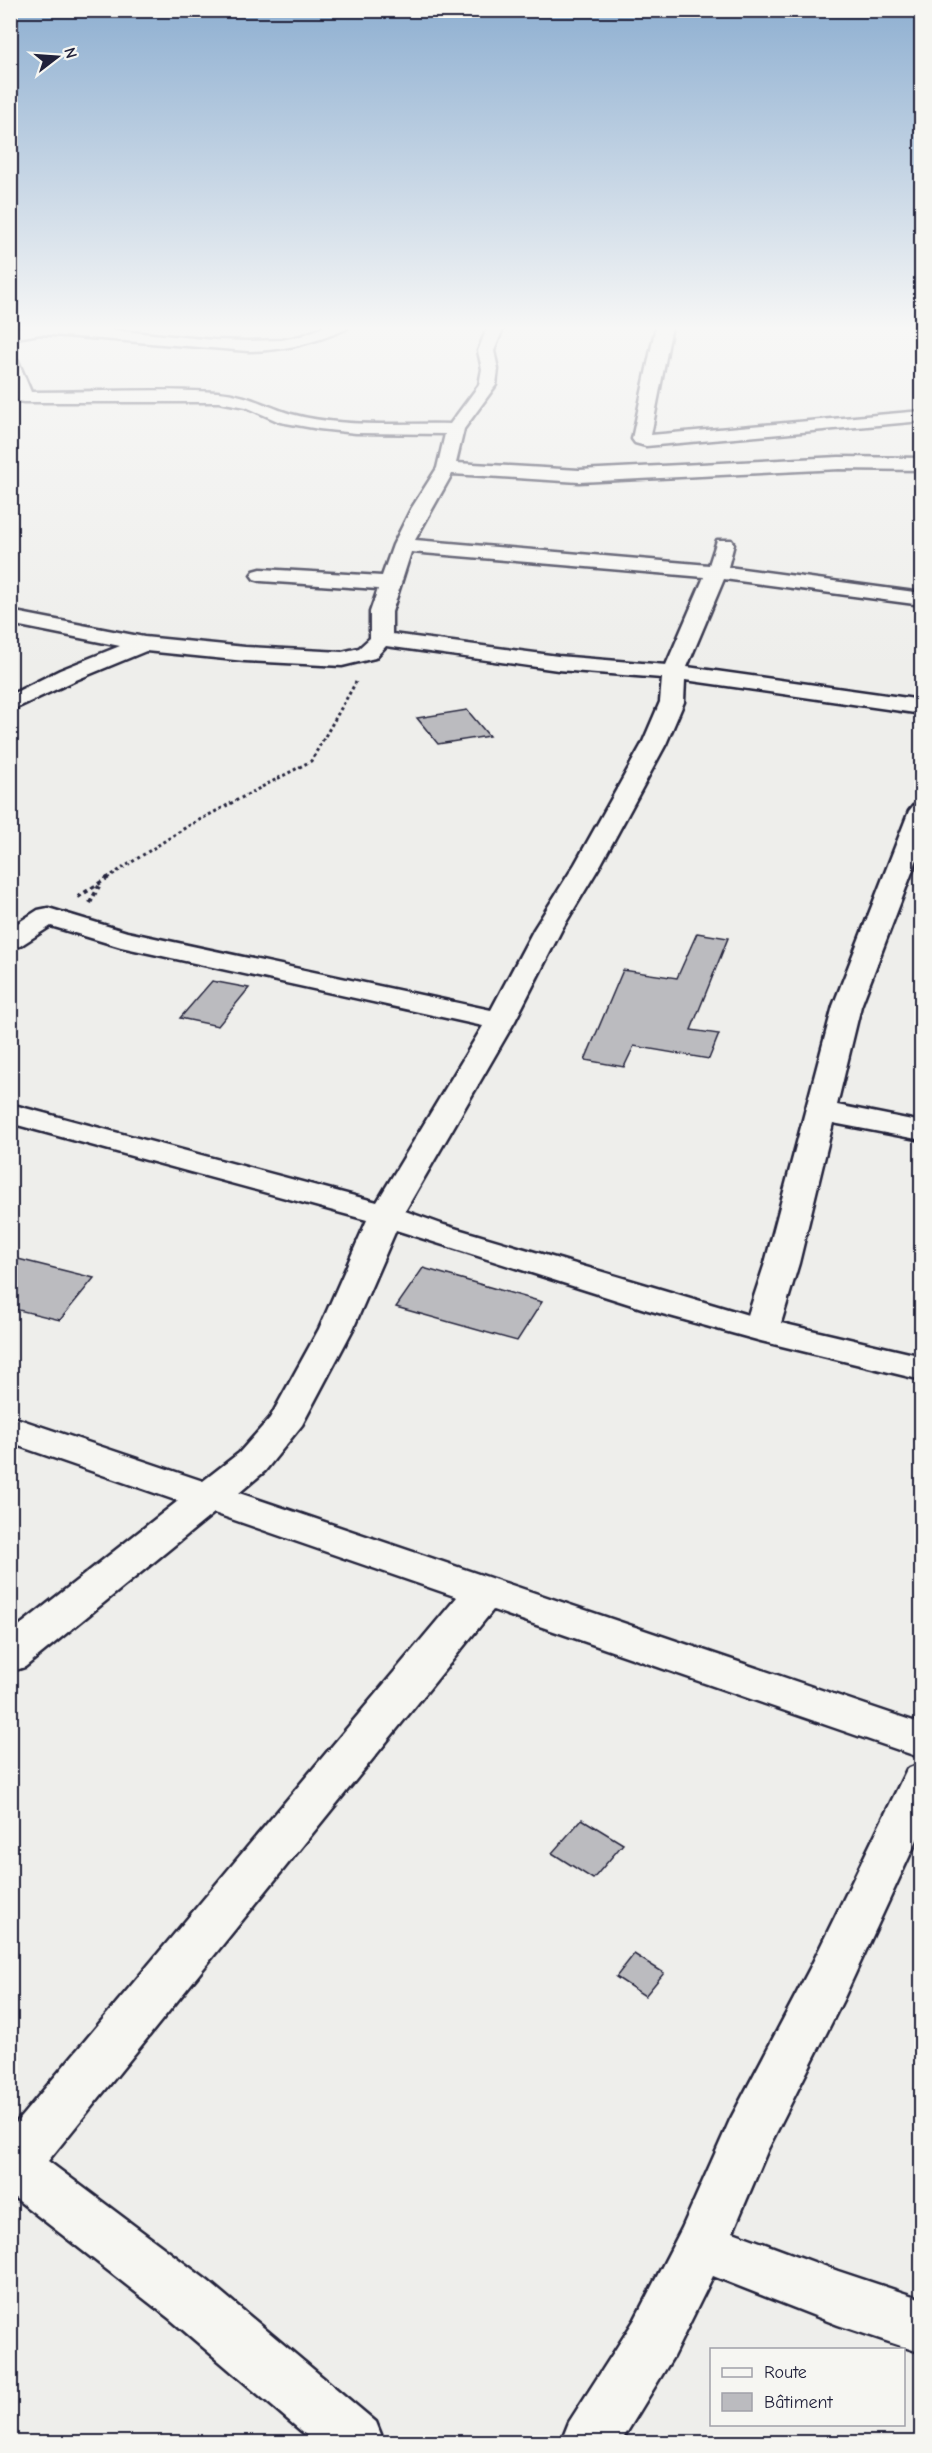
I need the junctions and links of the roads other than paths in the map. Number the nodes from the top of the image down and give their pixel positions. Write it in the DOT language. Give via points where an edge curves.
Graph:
graph roads {
  1 [pos="452,440"];
  2 [pos="921,464"];
  3 [pos="446,468"];
  4 [pos="724,544"];
  5 [pos="403,545"];
  6 [pos="717,572"];
  7 [pos="261,575"];
  8 [pos="389,583"];
  9 [pos="921,599"];
  10 [pos="10,616"];
  11 [pos="144,644"];
  12 [pos="374,646"];
  13 [pos="675,672"];
  14 [pos="10,704"];
  15 [pos="921,707"];
  16 [pos="921,811"];
  17 [pos="10,940"];
  18 [pos="500,1021"];
  19 [pos="820,1111"];
  20 [pos="10,1113"];
  21 [pos="921,1131"];
  22 [pos="386,1215"];
  23 [pos="761,1330"];
  24 [pos="921,1368"];
  25 [pos="10,1430"];
  26 [pos="207,1496"];
  27 [pos="485,1592"];
  28 [pos="10,1656"];
  29 [pos="921,1741"];
  30 [pos="921,1781"];
  31 [pos="701,2246"];
  32 [pos="921,2326"];
  33 [pos="356,2442"];
  34 [pos="589,2442"];
  1 -- 3 [label="street"];
  2 -- 3 [label="street" via="839,463 579,476"];
  3 -- 5 [label="street"];
  4 -- 6 [label="street"];
  5 -- 6 [label="street"];
  5 -- 8 [label="street"];
  6 -- 9 [label="street"];
  6 -- 13 [label="street"];
  7 -- 8 [label="street"];
  8 -- 12 [label="street"];
  10 -- 11 [label="street"];
  11 -- 12 [label="street" via="325,659 342,659"];
  11 -- 14 [label="street"];
  12 -- 13 [label="street"];
  13 -- 15 [label="street"];
  13 -- 18 [label="street" via="672,702 654,744"];
  16 -- 19 [label="street" via="847,1006"];
  17 -- 18 [label="street" via="48,916 121,939"];
  18 -- 22 [label="street"];
  19 -- 21 [label="street"];
  19 -- 23 [label="street"];
  20 -- 22 [label="street"];
  22 -- 23 [label="street"];
  22 -- 26 [label="street" via="336,1329 284,1425 252,1462"];
  23 -- 24 [label="street"];
  25 -- 26 [label="street"];
  26 -- 27 [label="street"];
  26 -- 28 [label="street"];
  27 -- 29 [label="street"];
  27 -- 33 [label="street" via="13,2165 189,2300"];
  30 -- 31 [label="street" via="826,1985 748,2137"];
  31 -- 32 [label="street"];
  31 -- 34 [label="street" via="654,2338"];
}
